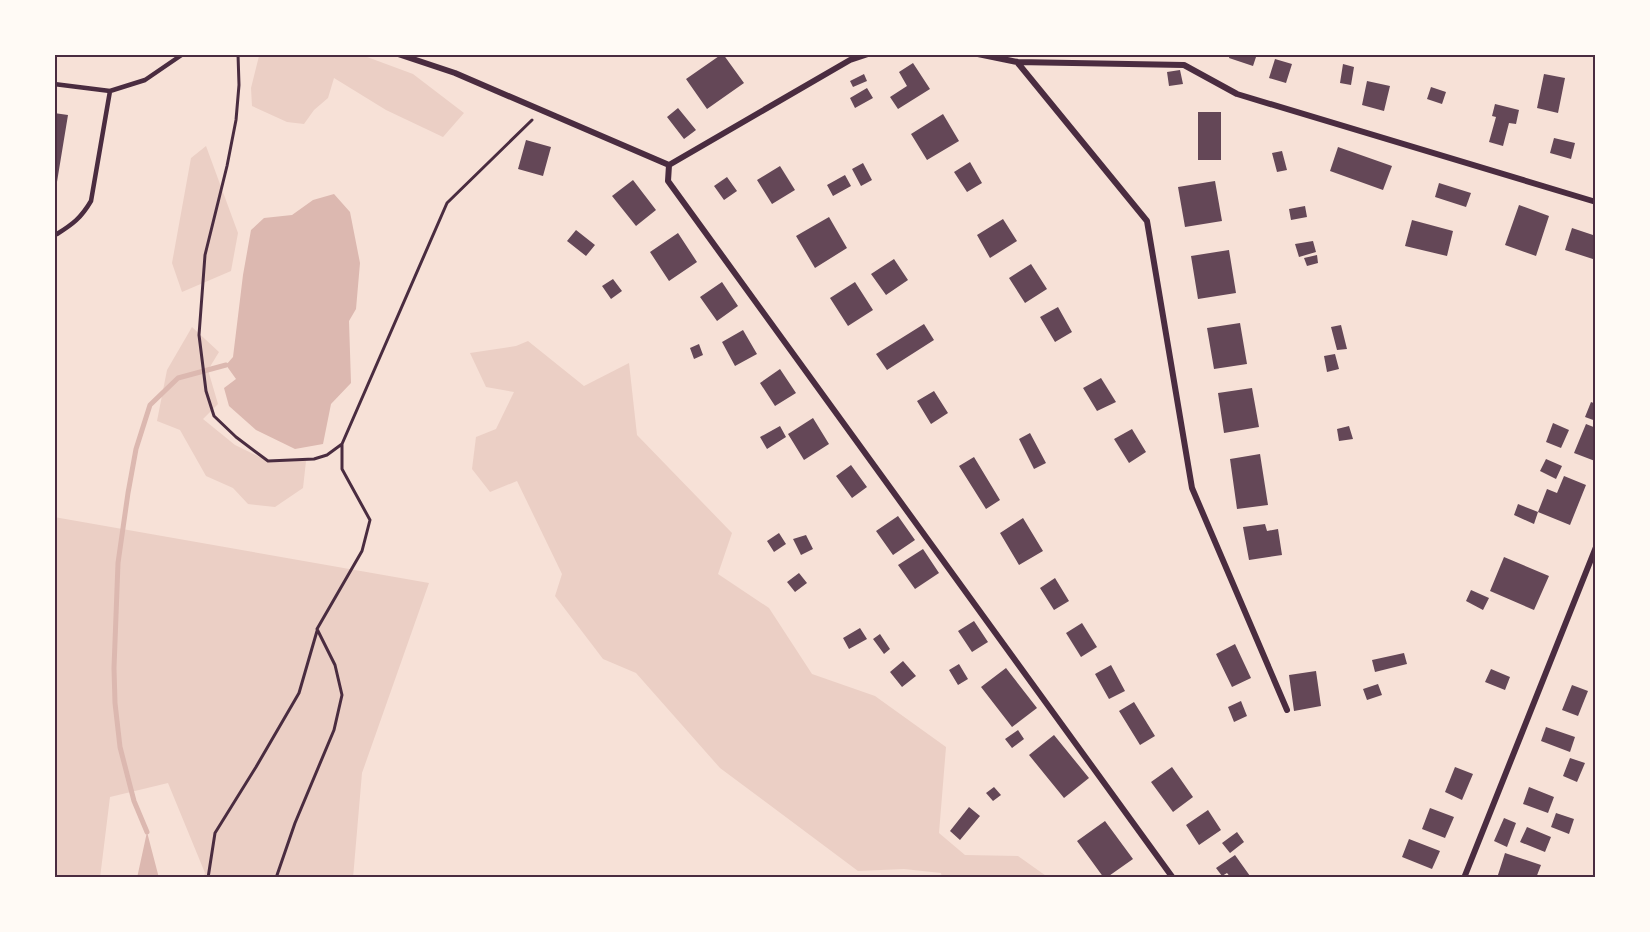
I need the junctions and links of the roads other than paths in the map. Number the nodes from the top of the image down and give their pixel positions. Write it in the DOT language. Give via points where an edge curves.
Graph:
graph roads {
  1 [pos="183,54"];
  2 [pos="398,54"];
  3 [pos="868,54"];
  4 [pos="978,54"];
  5 [pos="1017,62"];
  6 [pos="54,84"];
  7 [pos="110,91"];
  8 [pos="669,165"];
  9 [pos="1596,202"];
  10 [pos="54,234"];
  11 [pos="1596,546"];
  12 [pos="1287,710"];
  13 [pos="1173,878"];
  14 [pos="1464,878"];
  1 -- 7 [label="lane" via="145,80"];
  2 -- 8 [label="street" via="456,73"];
  3 -- 8 [label="street" via="849,60"];
  4 -- 5 [label="street"];
  5 -- 9 [label="street" via="1184,65 1237,94"];
  5 -- 12 [label="street" via="1147,221 1192,488"];
  6 -- 7 [label="lane"];
  7 -- 10 [label="lane" via="91,201 73,225"];
  8 -- 13 [label="street" via="668,181"];
  11 -- 14 [label="street"];
}
